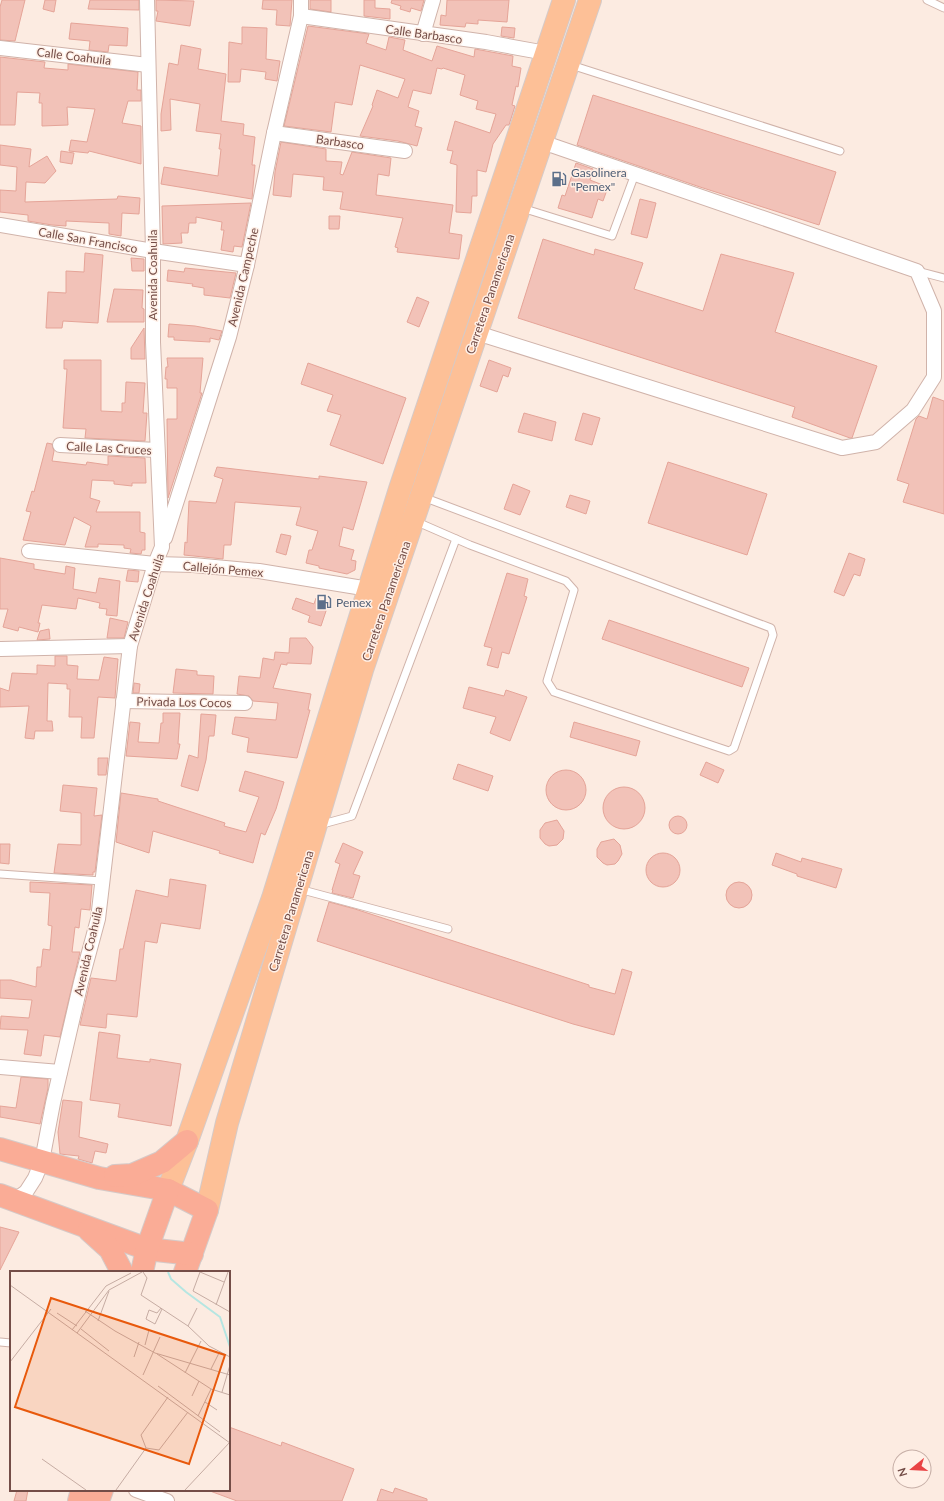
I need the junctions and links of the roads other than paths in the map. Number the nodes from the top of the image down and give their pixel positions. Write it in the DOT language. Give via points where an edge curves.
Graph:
graph roads {
  1 [pos="147,0"];
  2 [pos="301,0"];
  3 [pos="433,0"];
  4 [pos="564,0"];
  5 [pos="590,0"];
  6 [pos="927,0"];
  7 [pos="944,8"];
  8 [pos="301,16"];
  9 [pos="424,34"];
  10 [pos="0,48"];
  11 [pos="546,52"];
  12 [pos="568,64"];
  13 [pos="148,65"];
  14 [pos="274,133"];
  15 [pos="542,142"];
  16 [pos="405,151"];
  17 [pos="840,151"];
  18 [pos="635,174"];
  19 [pos="520,208"];
  20 [pos="0,225"];
  21 [pos="153,252"];
  22 [pos="247,265"];
  23 [pos="917,271"];
  24 [pos="944,278"];
  25 [pos="477,333"];
  26 [pos="939,378"];
  27 [pos="60,445"];
  28 [pos="157,450"];
  29 [pos="411,493"];
  30 [pos="403,516"];
  31 [pos="456,539"];
  32 [pos="162,547"];
  33 [pos="28,551"];
  34 [pos="155,564"];
  35 [pos="369,589"];
  36 [pos="130,646"];
  37 [pos="1,649"];
  38 [pos="123,701"];
  39 [pos="245,703"];
  40 [pos="316,826"];
  41 [pos="0,874"];
  42 [pos="102,882"];
  43 [pos="298,888"];
  44 [pos="448,929"];
  45 [pos="0,1067"];
  46 [pos="60,1072"];
  47 [pos="187,1141"];
  48 [pos="0,1149"];
  49 [pos="42,1161"];
  50 [pos="99,1178"];
  51 [pos="168,1190"];
  52 [pos="7,1198"];
  53 [pos="207,1210"];
  54 [pos="84,1225"];
  55 [pos="147,1249"];
  56 [pos="189,1263"];
  57 [pos="121,1271"];
  58 [pos="142,1271"];
  59 [pos="0,1342"];
  60 [pos="10,1343"];
  61 [pos="82,1491"];
  62 [pos="102,1491"];
  63 [pos="139,1491"];
  64 [pos="79,1501"];
  65 [pos="98,1501"];
  66 [pos="167,1501"];
  1 -- 13 [label="street, Avenida Coahuila"];
  2 -- 8 [label="street, Avenida Campeche"];
  3 -- 9 [label="street"];
  4 -- 11 [label="main road, Carretera Panamericana"];
  5 -- 12 [label="main road, Carretera Panamericana"];
  6 -- 7 [label="lane"];
  8 -- 9 [label="street, Calle Barbasco"];
  8 -- 14 [label="street, Avenida Campeche"];
  9 -- 11 [label="street, Calle Barbasco"];
  10 -- 13 [label="street, Calle Coahuila"];
  11 -- 29 [label="main road, Carretera Panamericana"];
  12 -- 15 [label="main road, Carretera Panamericana"];
  12 -- 17 [label="lane"];
  13 -- 21 [label="street, Avenida Coahuila"];
  14 -- 16 [label="street, Barbasco"];
  14 -- 22 [label="street, Avenida Campeche"];
  15 -- 18 [label="street"];
  15 -- 19 [label="main road, Carretera Panamericana"];
  18 -- 19 [label="lane" via="612,236"];
  18 -- 23 [label="street"];
  19 -- 25 [label="main road, Carretera Panamericana"];
  20 -- 21 [label="street, Calle San Francisco"];
  21 -- 22 [label="street, Calle San Francisco"];
  21 -- 28 [label="street, Avenida Coahuila"];
  22 -- 32 [label="street, Avenida Campeche" via="230,337"];
  23 -- 24 [label="lane"];
  23 -- 26 [label="street" via="934,311"];
  25 -- 26 [label="street" via="842,448 876,442 913,410"];
  25 -- 29 [label="main road, Carretera Panamericana"];
  27 -- 28 [label="street, Calle Las Cruces"];
  28 -- 32 [label="street, Avenida Coahuila"];
  29 -- 30 [label="main road, Carretera Panamericana"];
  29 -- 31 [label="lane" via="771,628 773,635 734,748 729,751 554,692 547,681 574,590 566,581"];
  30 -- 31 [label="lane"];
  30 -- 35 [label="main road, Carretera Panamericana"];
  30 -- 40 [label="main road, Carretera Panamericana" via="362,670"];
  31 -- 40 [label="lane" via="352,816"];
  32 -- 34 [label="street, Avenida Coahuila"];
  33 -- 34 [label="street, Callejón Pemex"];
  34 -- 35 [label="street, Callejón Pemex" via="259,571"];
  34 -- 36 [label="street, Avenida Coahuila"];
  35 -- 47 [label="main road, Carretera Panamericana" via="273,898"];
  36 -- 37 [label="street"];
  36 -- 38 [label="street, Avenida Coahuila"];
  38 -- 39 [label="street, Privada Los Cocos"];
  38 -- 42 [label="street, Avenida Coahuila"];
  40 -- 43 [label="main road, Carretera Panamericana"];
  41 -- 42 [label="lane"];
  42 -- 46 [label="street, Avenida Coahuila" via="98,919"];
  43 -- 44 [label="lane"];
  43 -- 53 [label="main road, Carretera Panamericana" via="227,1124"];
  45 -- 46 [label="street"];
  46 -- 49 [label="street, Avenida Coahuila"];
  47 -- 50 [label="highway" via="162,1162 138,1173"];
  47 -- 51 [label="main road, Carretera Panamericana"];
  48 -- 49 [label="highway"];
  49 -- 50 [label="highway"];
  49 -- 52 [label="street, Avenida Coahuila" via="26,1192"];
  50 -- 51 [label="highway"];
  51 -- 53 [label="highway"];
  51 -- 55 [label="highway"];
  52 -- 54 [label="highway"];
  53 -- 56 [label="highway"];
  54 -- 55 [label="highway"];
  54 -- 57 [label="highway" via="110,1249"];
  55 -- 56 [label="highway"];
  55 -- 58 [label="highway"];
  59 -- 60 [label="lane"];
  61 -- 64 [label="highway"];
  62 -- 65 [label="highway"];
  63 -- 66 [label="street"];
}
